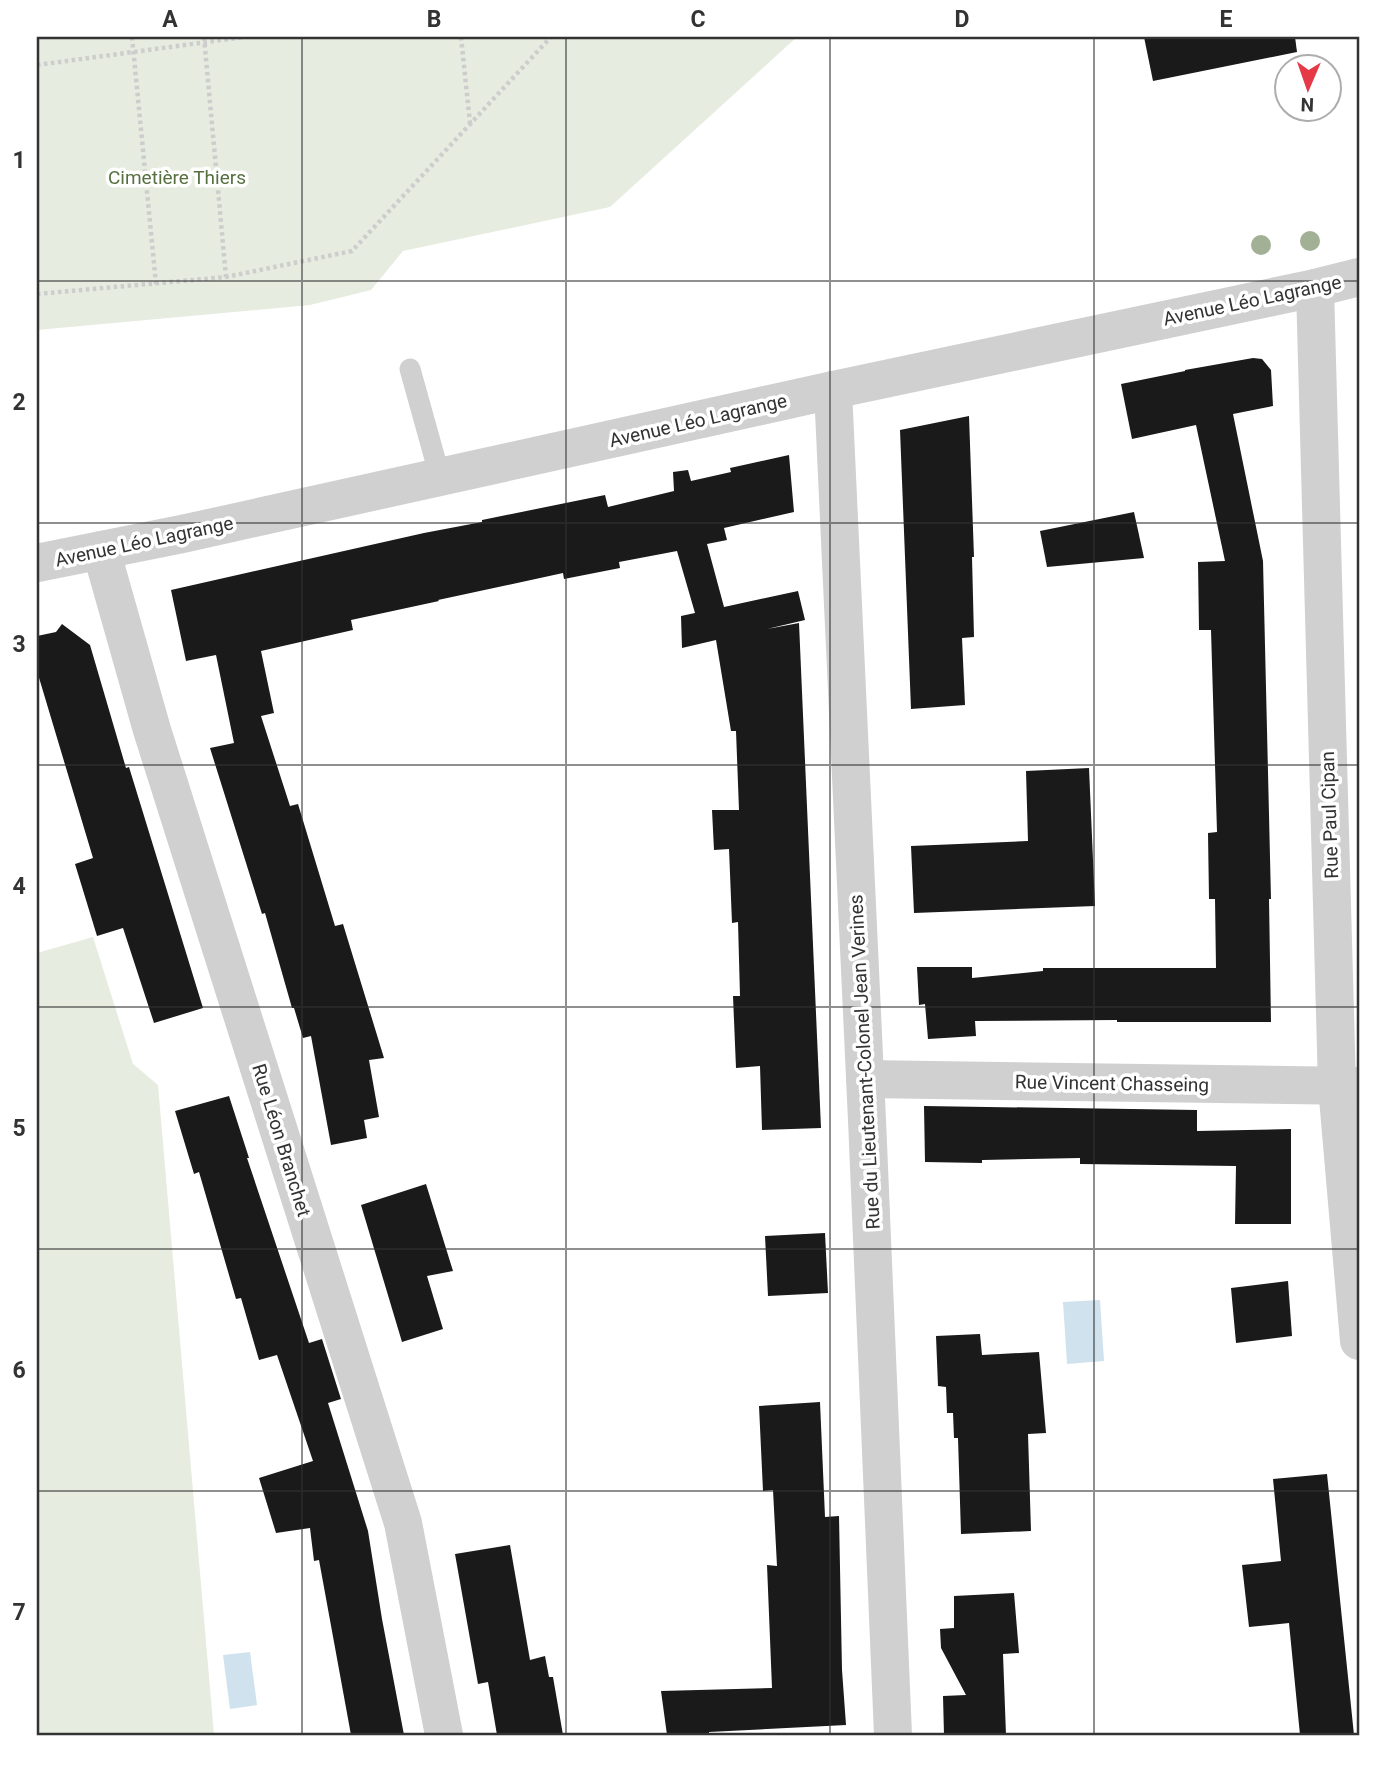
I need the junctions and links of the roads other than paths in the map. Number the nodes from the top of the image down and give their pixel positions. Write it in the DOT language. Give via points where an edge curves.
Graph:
graph roads {
  1 [pos="1359,277"];
  2 [pos="1315,288"];
  3 [pos="410,369"];
  4 [pos="833,390"];
  5 [pos="440,477"];
  6 [pos="101,550"];
  7 [pos="37,563"];
  8 [pos="865,1079"];
  9 [pos="1348,1086"];
  10 [pos="1359,1341"];
  11 [pos="444,1735"];
  12 [pos="893,1735"];
  1 -- 2 [label="street, Avenue Léo Lagrange"];
  2 -- 4 [label="street, Avenue Léo Lagrange"];
  2 -- 9 [label="street, Rue Paul Cipan"];
  3 -- 5 [label="lane"];
  4 -- 5 [label="street, Avenue Léo Lagrange"];
  4 -- 8 [label="street, Rue du Lieutenant-Colonel Jean Verines"];
  5 -- 6 [label="street, Avenue Léo Lagrange"];
  6 -- 7 [label="street, Avenue Léo Lagrange"];
  6 -- 11 [label="street, Rue Léon Branchet" via="152,730 402,1523"];
  8 -- 9 [label="street, Rue Vincent Chasseing"];
  8 -- 12 [label="street, Rue du Lieutenant-Colonel Jean Verines"];
  9 -- 10 [label="street, Rue Paul Cipan"];
}
